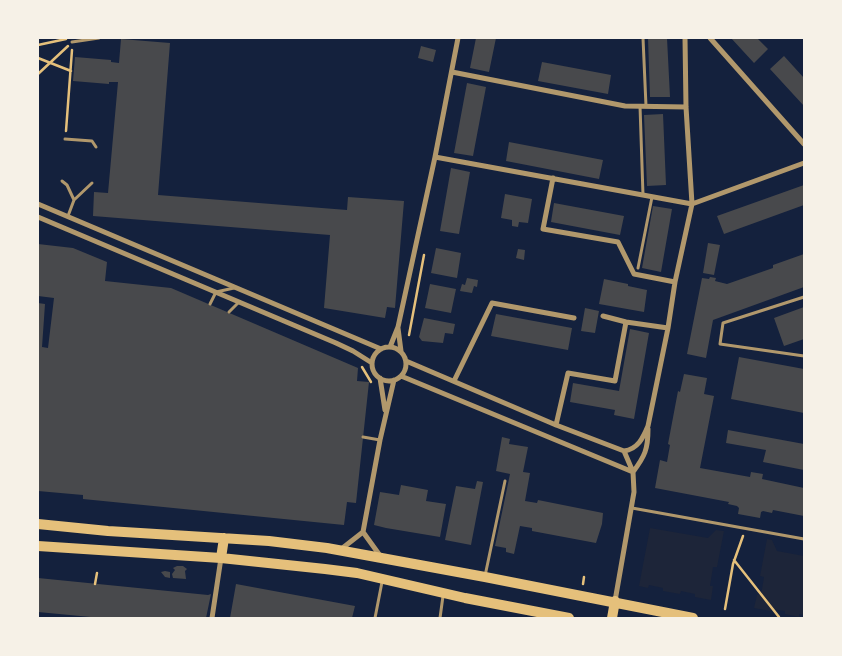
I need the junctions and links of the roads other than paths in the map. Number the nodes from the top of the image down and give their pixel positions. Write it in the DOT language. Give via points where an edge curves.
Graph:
graph roads {
  1 [pos="99,38"];
  2 [pos="458,38"];
  3 [pos="643,38"];
  4 [pos="686,38"];
  5 [pos="710,38"];
  6 [pos="72,40"];
  7 [pos="452,72"];
  8 [pos="643,106"];
  9 [pos="686,107"];
  10 [pos="65,139"];
  11 [pos="804,144"];
  12 [pos="96,147"];
  13 [pos="435,157"];
  14 [pos="804,164"];
  15 [pos="553,178"];
  16 [pos="62,181"];
  17 [pos="92,183"];
  18 [pos="643,195"];
  19 [pos="652,196"];
  20 [pos="74,200"];
  21 [pos="38,204"];
  22 [pos="692,204"];
  23 [pos="68,216"];
  24 [pos="38,217"];
  25 [pos="638,268"];
  26 [pos="675,282"];
  27 [pos="237,288"];
  28 [pos="216,292"];
  29 [pos="804,296"];
  30 [pos="238,303"];
  31 [pos="210,304"];
  32 [pos="229,312"];
  33 [pos="603,316"];
  34 [pos="574,318"];
  35 [pos="626,322"];
  36 [pos="398,327"];
  37 [pos="668,328"];
  38 [pos="390,347"];
  39 [pos="381,349"];
  40 [pos="401,351"];
  41 [pos="804,356"];
  42 [pos="406,361"];
  43 [pos="372,363"];
  44 [pos="401,376"];
  45 [pos="380,378"];
  46 [pos="394,380"];
  47 [pos="454,381"];
  48 [pos="386,413"];
  49 [pos="556,425"];
  50 [pos="648,426"];
  51 [pos="363,437"];
  52 [pos="380,440"];
  53 [pos="624,451"];
  54 [pos="633,472"];
  55 [pos="504,481"];
  56 [pos="632,508"];
  57 [pos="38,524"];
  58 [pos="363,532"];
  59 [pos="224,538"];
  60 [pos="804,539"];
  61 [pos="38,546"];
  62 [pos="340,550"];
  63 [pos="221,558"];
  64 [pos="382,558"];
  65 [pos="485,577"];
  66 [pos="382,579"];
  67 [pos="444,593"];
  68 [pos="615,602"];
  69 [pos="212,618"];
  70 [pos="375,618"];
  71 [pos="440,618"];
  72 [pos="569,618"];
  73 [pos="612,618"];
  74 [pos="693,618"];
  1 -- 6 [label="lane"];
  2 -- 7 [label="street"];
  3 -- 8 [label="lane"];
  4 -- 9 [label="street"];
  5 -- 11 [label="street"];
  7 -- 8 [label="street" via="625,106"];
  7 -- 13 [label="street"];
  8 -- 9 [label="street"];
  8 -- 18 [label="lane"];
  9 -- 22 [label="street"];
  10 -- 12 [label="lane" via="92,141"];
  13 -- 15 [label="street"];
  13 -- 36 [label="street"];
  14 -- 22 [label="street"];
  15 -- 18 [label="street"];
  15 -- 26 [label="street" via="543,229 618,242 634,274"];
  16 -- 20 [label="lane"];
  17 -- 20 [label="lane"];
  18 -- 19 [label="street"];
  19 -- 22 [label="street"];
  19 -- 25 [label="lane"];
  20 -- 23 [label="lane"];
  21 -- 23 [label="street"];
  22 -- 26 [label="street"];
  23 -- 27 [label="street"];
  24 -- 28 [label="street"];
  26 -- 37 [label="street"];
  27 -- 28 [label="lane"];
  27 -- 39 [label="street"];
  28 -- 30 [label="street"];
  28 -- 31 [label="lane"];
  29 -- 41 [label="lane" via="723,323 720,344"];
  30 -- 32 [label="lane"];
  30 -- 43 [label="street" via="336,343"];
  33 -- 35 [label="street"];
  34 -- 47 [label="street" via="492,303"];
  35 -- 37 [label="street"];
  35 -- 49 [label="street" via="615,381 568,373"];
  36 -- 38 [label="street"];
  36 -- 40 [label="street"];
  37 -- 50 [label="street"];
  38 -- 39 [label="street"];
  38 -- 40 [label="street"];
  39 -- 43 [label="street"];
  40 -- 42 [label="street"];
  42 -- 44 [label="street"];
  42 -- 47 [label="street"];
  43 -- 45 [label="street"];
  44 -- 46 [label="street"];
  44 -- 54 [label="street"];
  45 -- 46 [label="street"];
  45 -- 48 [label="street"];
  46 -- 48 [label="street"];
  47 -- 49 [label="street"];
  48 -- 52 [label="street"];
  49 -- 53 [label="street"];
  50 -- 53 [label="street" via="641,441 632,450"];
  50 -- 54 [label="street" via="644,456"];
  51 -- 52 [label="lane"];
  52 -- 58 [label="street"];
  53 -- 54 [label="street"];
  54 -- 56 [label="street"];
  55 -- 65 [label="lane"];
  56 -- 60 [label="lane"];
  56 -- 68 [label="street"];
  57 -- 59 [label="main road"];
  58 -- 62 [label="street"];
  58 -- 64 [label="street"];
  59 -- 62 [label="main road"];
  59 -- 63 [label="main road"];
  61 -- 63 [label="main road"];
  62 -- 64 [label="main road"];
  63 -- 66 [label="main road" via="325,569"];
  63 -- 69 [label="street"];
  64 -- 65 [label="main road"];
  65 -- 68 [label="main road"];
  66 -- 67 [label="main road"];
  66 -- 70 [label="lane"];
  67 -- 71 [label="lane"];
  67 -- 72 [label="main road"];
  68 -- 73 [label="main road"];
  68 -- 74 [label="main road"];
}
